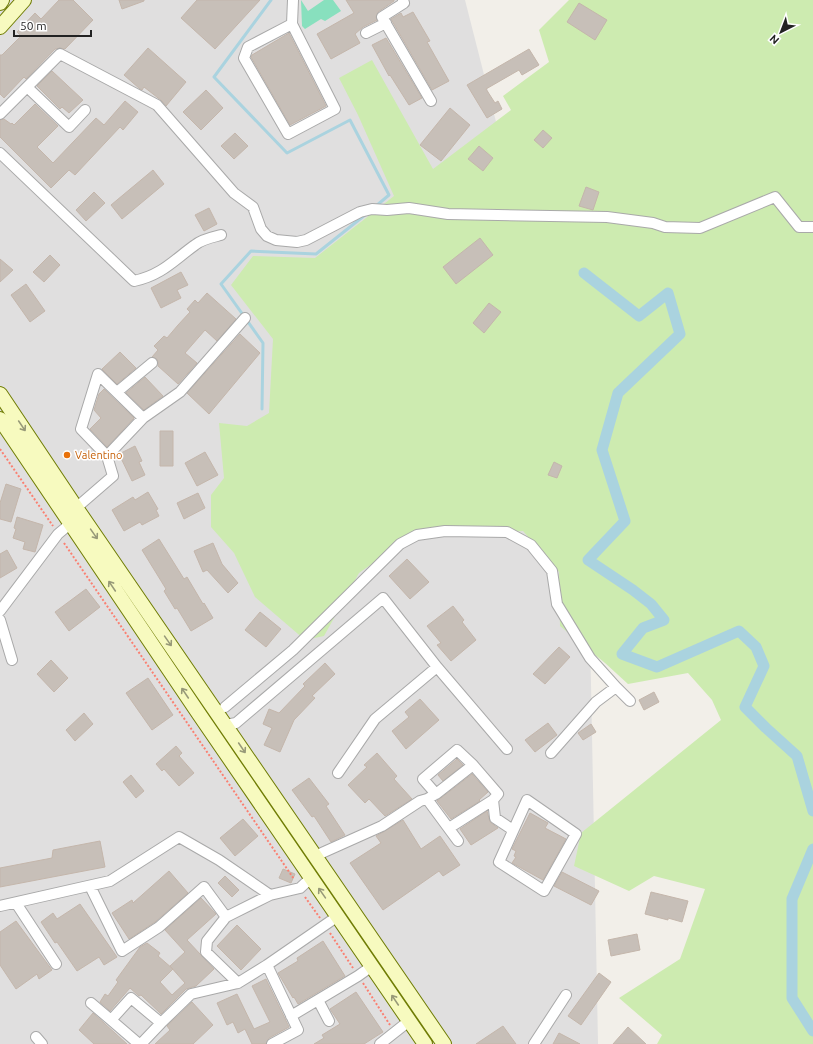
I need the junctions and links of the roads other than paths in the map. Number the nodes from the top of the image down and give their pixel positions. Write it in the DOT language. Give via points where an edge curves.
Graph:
graph roads {
  1 [pos="2,0"];
  2 [pos="24,0"];
  3 [pos="293,0"];
  4 [pos="403,0"];
  5 [pos="0,3"];
  6 [pos="386,23"];
  7 [pos="292,24"];
  8 [pos="0,26"];
  9 [pos="366,33"];
  10 [pos="27,87"];
  11 [pos="431,101"];
  12 [pos="85,110"];
  13 [pos="0,114"];
  14 [pos="0,153"];
  15 [pos="813,227"];
  16 [pos="221,235"];
  17 [pos="245,318"];
  18 [pos="152,363"];
  19 [pos="117,392"];
  20 [pos="0,394"];
  21 [pos="144,418"];
  22 [pos="0,419"];
  23 [pos="107,456"];
  24 [pos="76,516"];
  25 [pos="0,611"];
  26 [pos="0,620"];
  27 [pos="12,660"];
  28 [pos="437,667"];
  29 [pos="616,686"];
  30 [pos="630,701"];
  31 [pos="219,706"];
  32 [pos="200,714"];
  33 [pos="226,725"];
  34 [pos="507,749"];
  35 [pos="551,753"];
  36 [pos="472,765"];
  37 [pos="338,773"];
  38 [pos="431,797"];
  39 [pos="493,800"];
  40 [pos="449,828"];
  41 [pos="513,830"];
  42 [pos="458,841"];
  43 [pos="315,856"];
  44 [pos="312,877"];
  45 [pos="90,886"];
  46 [pos="270,895"];
  47 [pos="16,903"];
  48 [pos="0,906"];
  49 [pos="226,916"];
  50 [pos="338,916"];
  51 [pos="56,964"];
  52 [pos="267,965"];
  53 [pos="372,966"];
  54 [pos="238,983"];
  55 [pos="566,995"];
  56 [pos="318,1000"];
  57 [pos="91,1003"];
  58 [pos="291,1016"];
  59 [pos="112,1020"];
  60 [pos="329,1021"];
  61 [pos="409,1021"];
  62 [pos="160,1023"];
  63 [pos="140,1044"];
  64 [pos="272,1044"];
  65 [pos="380,1044"];
  66 [pos="425,1044"];
  67 [pos="444,1044"];
  68 [pos="534,1044"];
  1 -- 5 [label="main road"];
  2 -- 8 [label="main road"];
  3 -- 7 [label="street"];
  4 -- 6 [label="street" via="404,3 382,17"];
  6 -- 9 [label="street"];
  6 -- 11 [label="street"];
  7 -- 7 [label="street" via="248,47 244,58 288,134 335,109"];
  10 -- 12 [label="street" via="69,127"];
  10 -- 13 [label="street"];
  10 -- 15 [label="street" via="60,54 157,105 234,193 252,207 261,229 267,236 276,240 306,240 360,212 372,209 410,208 448,214 607,217 665,227 700,228 775,197 798,227"];
  14 -- 16 [label="street" via="134,281 167,268 196,244"];
  17 -- 21 [label="street" via="180,392"];
  18 -- 19 [label="street"];
  19 -- 21 [label="street"];
  19 -- 23 [label="street" via="98,374 81,429"];
  20 -- 24 [label="main road, one-way"];
  21 -- 23 [label="street"];
  22 -- 24 [label="main road"];
  23 -- 24 [label="street" via="113,476"];
  24 -- 25 [label="street" via="58,534"];
  24 -- 31 [label="main road, one-way"];
  32 -- 24 [label="main road, one-way"];
  26 -- 27 [label="street"];
  28 -- 33 [label="street" via="383,598 236,723"];
  28 -- 34 [label="street"];
  28 -- 37 [label="street" via="375,719"];
  29 -- 30 [label="street"];
  29 -- 31 [label="street" via="590,658 557,604 552,571 531,545 507,532 445,531 417,535 400,544 293,650"];
  29 -- 35 [label="street" via="596,702"];
  31 -- 32 [label="main road"];
  31 -- 33 [label="main road"];
  32 -- 44 [label="main road"];
  33 -- 43 [label="main road, one-way"];
  36 -- 38 [label="street"];
  36 -- 38 [label="street" via="457,750 423,779"];
  36 -- 39 [label="street" via="498,794"];
  38 -- 40 [label="street"];
  38 -- 43 [label="street" via="420,801 382,826"];
  39 -- 40 [label="street"];
  39 -- 41 [label="street" via="495,818"];
  40 -- 42 [label="street"];
  41 -- 41 [label="street" via="527,800 576,834 544,891 499,862"];
  43 -- 67 [label="main road"];
  44 -- 46 [label="street" via="300,888"];
  50 -- 44 [label="main road, one-way"];
  45 -- 46 [label="street" via="110,881 179,837 219,860"];
  45 -- 47 [label="street"];
  45 -- 49 [label="street" via="122,951 158,927 204,887"];
  46 -- 49 [label="street"];
  47 -- 48 [label="street"];
  47 -- 51 [label="street"];
  49 -- 54 [label="street" via="207,941 206,952"];
  50 -- 52 [label="street"];
  50 -- 53 [label="main road"];
  52 -- 54 [label="street"];
  52 -- 58 [label="street"];
  53 -- 56 [label="street"];
  61 -- 53 [label="main road, one-way"];
  54 -- 62 [label="street" via="191,994"];
  55 -- 68 [label="street"];
  56 -- 58 [label="street"];
  56 -- 60 [label="street"];
  57 -- 59 [label="street"];
  58 -- 64 [label="street" via="298,1030"];
  59 -- 62 [label="street" via="131,998"];
  59 -- 63 [label="street"];
  61 -- 65 [label="street"];
  61 -- 66 [label="main road"];
  62 -- 63 [label="street"];
}
